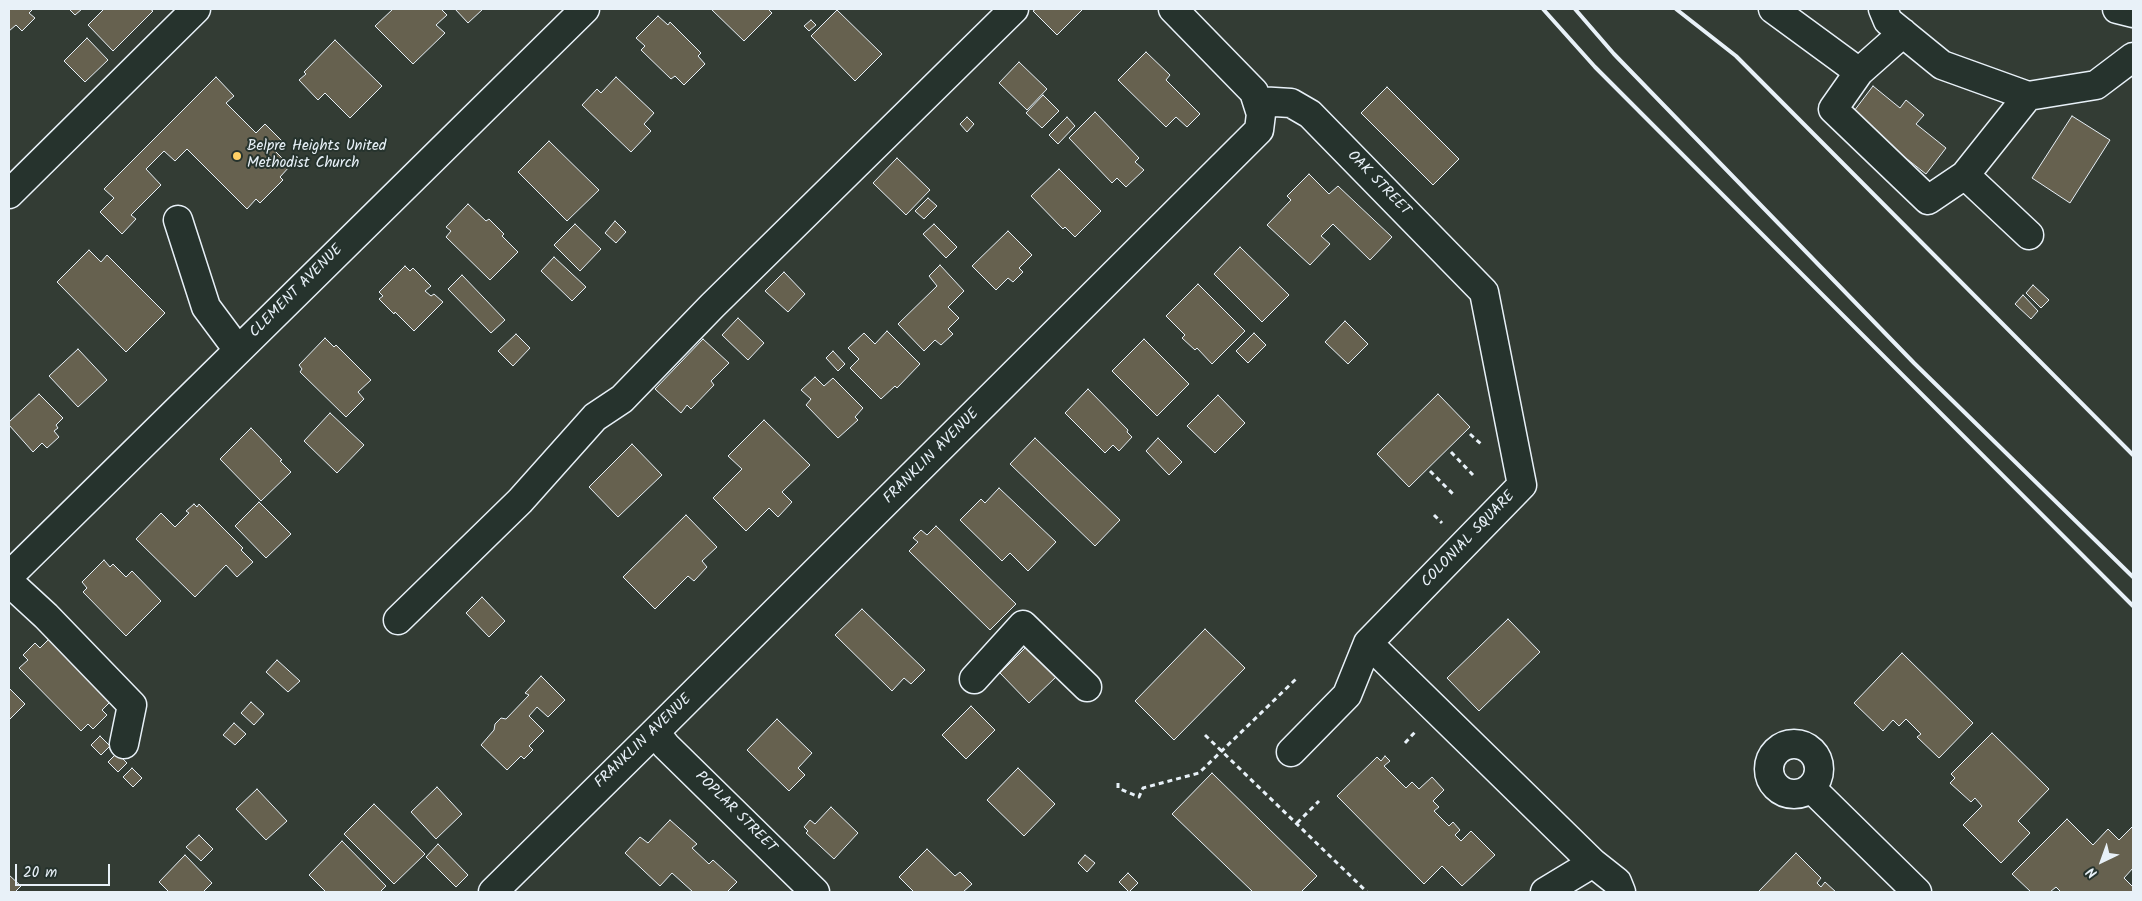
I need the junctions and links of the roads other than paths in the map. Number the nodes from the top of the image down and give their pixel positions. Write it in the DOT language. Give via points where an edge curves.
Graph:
graph roads {
  1 [pos="196,9"];
  2 [pos="585,9"];
  3 [pos="1014,9"];
  4 [pos="1173,9"];
  5 [pos="1773,9"];
  6 [pos="1883,9"];
  7 [pos="2117,9"];
  8 [pos="2133,13"];
  9 [pos="1903,33"];
  10 [pos="2133,57"];
  11 [pos="1859,72"];
  12 [pos="2028,96"];
  13 [pos="1258,101"];
  14 [pos="1965,175"];
  15 [pos="9,194"];
  16 [pos="178,220"];
  17 [pos="2029,235"];
  18 [pos="1484,292"];
  19 [pos="238,350"];
  20 [pos="9,576"];
  21 [pos="9,582"];
  22 [pos="398,620"];
  23 [pos="1376,636"];
  24 [pos="974,679"];
  25 [pos="1087,687"];
  26 [pos="655,732"];
  27 [pos="124,744"];
  28 [pos="1291,752"];
  29 [pos="1811,788"];
  30 [pos="1593,863"];
  31 [pos="493,892"];
  32 [pos="815,892"];
  33 [pos="1545,892"];
  34 [pos="1621,892"];
  35 [pos="1917,892"];
  1 -- 15 [label="street"];
  2 -- 19 [label="street, CLEMENT AVENUE"];
  3 -- 22 [label="street" via="622,399 595,417 520,501"];
  4 -- 13 [label="street" via="1254,92"];
  5 -- 11 [label="street"];
  6 -- 9 [label="street" via="1888,21"];
  7 -- 8 [label="street"];
  9 -- 11 [label="street"];
  9 -- 12 [label="street" via="1942,65"];
  10 -- 12 [label="street" via="2096,85"];
  11 -- 14 [label="street" via="1833,109 1928,200"];
  12 -- 14 [label="street"];
  13 -- 18 [label="street, OAK STREET" via="1291,103 1310,114"];
  13 -- 26 [label="street, FRANKLIN AVENUE" via="1261,114 1259,130"];
  14 -- 17 [label="street"];
  16 -- 19 [label="street" via="206,307"];
  18 -- 23 [label="street, COLONIAL SQUARE" via="1522,485"];
  19 -- 20 [label="street, CLEMENT AVENUE"];
  21 -- 27 [label="street" via="132,705"];
  23 -- 28 [label="street" via="1347,695"];
  23 -- 30 [label="street"];
  24 -- 25 [label="street" via="1023,625"];
  26 -- 31 [label="street, FRANKLIN AVENUE"];
  26 -- 32 [label="street, POPLAR STREET"];
  29 -- 35 [label="street"];
  30 -- 33 [label="street"];
  30 -- 34 [label="street" via="1617,882"];
}
